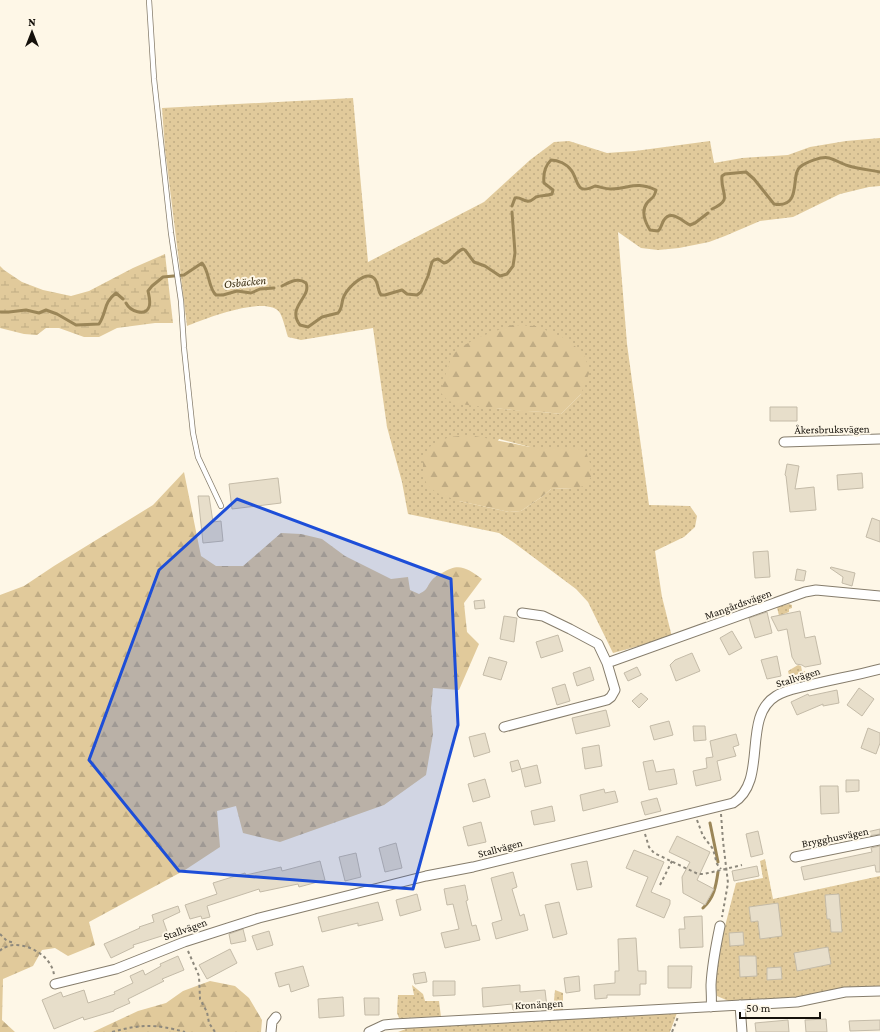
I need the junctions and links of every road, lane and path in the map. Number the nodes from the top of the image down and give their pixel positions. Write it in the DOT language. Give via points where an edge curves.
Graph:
graph roads {
  1 [pos="150,0"];
  2 [pos="880,439"];
  3 [pos="784,442"];
  4 [pos="221,506"];
  5 [pos="880,596"];
  6 [pos="522,613"];
  7 [pos="607,663"];
  8 [pos="880,669"];
  9 [pos="504,727"];
  10 [pos="722,806"];
  11 [pos="695,811"];
  12 [pos="642,825"];
  13 [pos="880,840"];
  14 [pos="795,857"];
  15 [pos="672,861"];
  16 [pos="742,864"];
  17 [pos="726,869"];
  18 [pos="721,870"];
  19 [pos="660,886"];
  20 [pos="720,926"];
  21 [pos="0,934"];
  22 [pos="184,942"];
  23 [pos="16,944"];
  24 [pos="0,951"];
  25 [pos="55,984"];
  26 [pos="880,991"];
  27 [pos="740,1005"];
  28 [pos="711,1007"];
  29 [pos="680,1008"];
  30 [pos="276,1017"];
  31 [pos="112,1032"];
  32 [pos="185,1032"];
  33 [pos="215,1032"];
  34 [pos="271,1032"];
  35 [pos="369,1032"];
  36 [pos="672,1032"];
  37 [pos="742,1032"];
  1 -- 4 [label="lane" via="154,79 171,233 180,288 195,447"];
  2 -- 3 [label="street, Åkersbruksvägen"];
  5 -- 7 [label="street, Mangårdsvägen" via="811,590"];
  6 -- 7 [label="street" via="543,616 598,644"];
  7 -- 9 [label="street" via="615,690 607,700"];
  8 -- 10 [label="street, Stallvägen" via="813,684 776,696 766,706 759,722 748,787 740,799"];
  10 -- 11 [label="street, Stallvägen"];
  10 -- 17 [label="path" via="721,824"];
  11 -- 12 [label="street, Stallvägen"];
  11 -- 18 [label="path" via="700,832 713,849"];
  12 -- 15 [label="path" via="650,850"];
  12 -- 22 [label="street, Stallvägen" via="266,916"];
  13 -- 14 [label="street, Brygghusvägen"];
  15 -- 18 [label="path" via="698,874"];
  15 -- 19 [label="path"];
  16 -- 17 [label="path"];
  17 -- 18 [label="path"];
  17 -- 20 [label="path" via="728,884"];
  20 -- 28 [label="street" via="711,984"];
  21 -- 23 [label="path"];
  22 -- 25 [label="street, Stallvägen" via="116,969"];
  22 -- 33 [label="path" via="199,976 200,999"];
  23 -- 24 [label="path"];
  23 -- 25 [label="path" via="44,956 54,969"];
  26 -- 27 [label="street, Kronängen" via="845,992 797,1002"];
  27 -- 28 [label="street, Kronängen"];
  27 -- 37 [label="street"];
  28 -- 29 [label="street, Kronängen"];
  29 -- 35 [label="street, Kronängen" via="394,1024"];
  29 -- 36 [label="path"];
  30 -- 34 [label="street" via="272,1022"];
  31 -- 32 [label="path" via="147,1025"];
}
